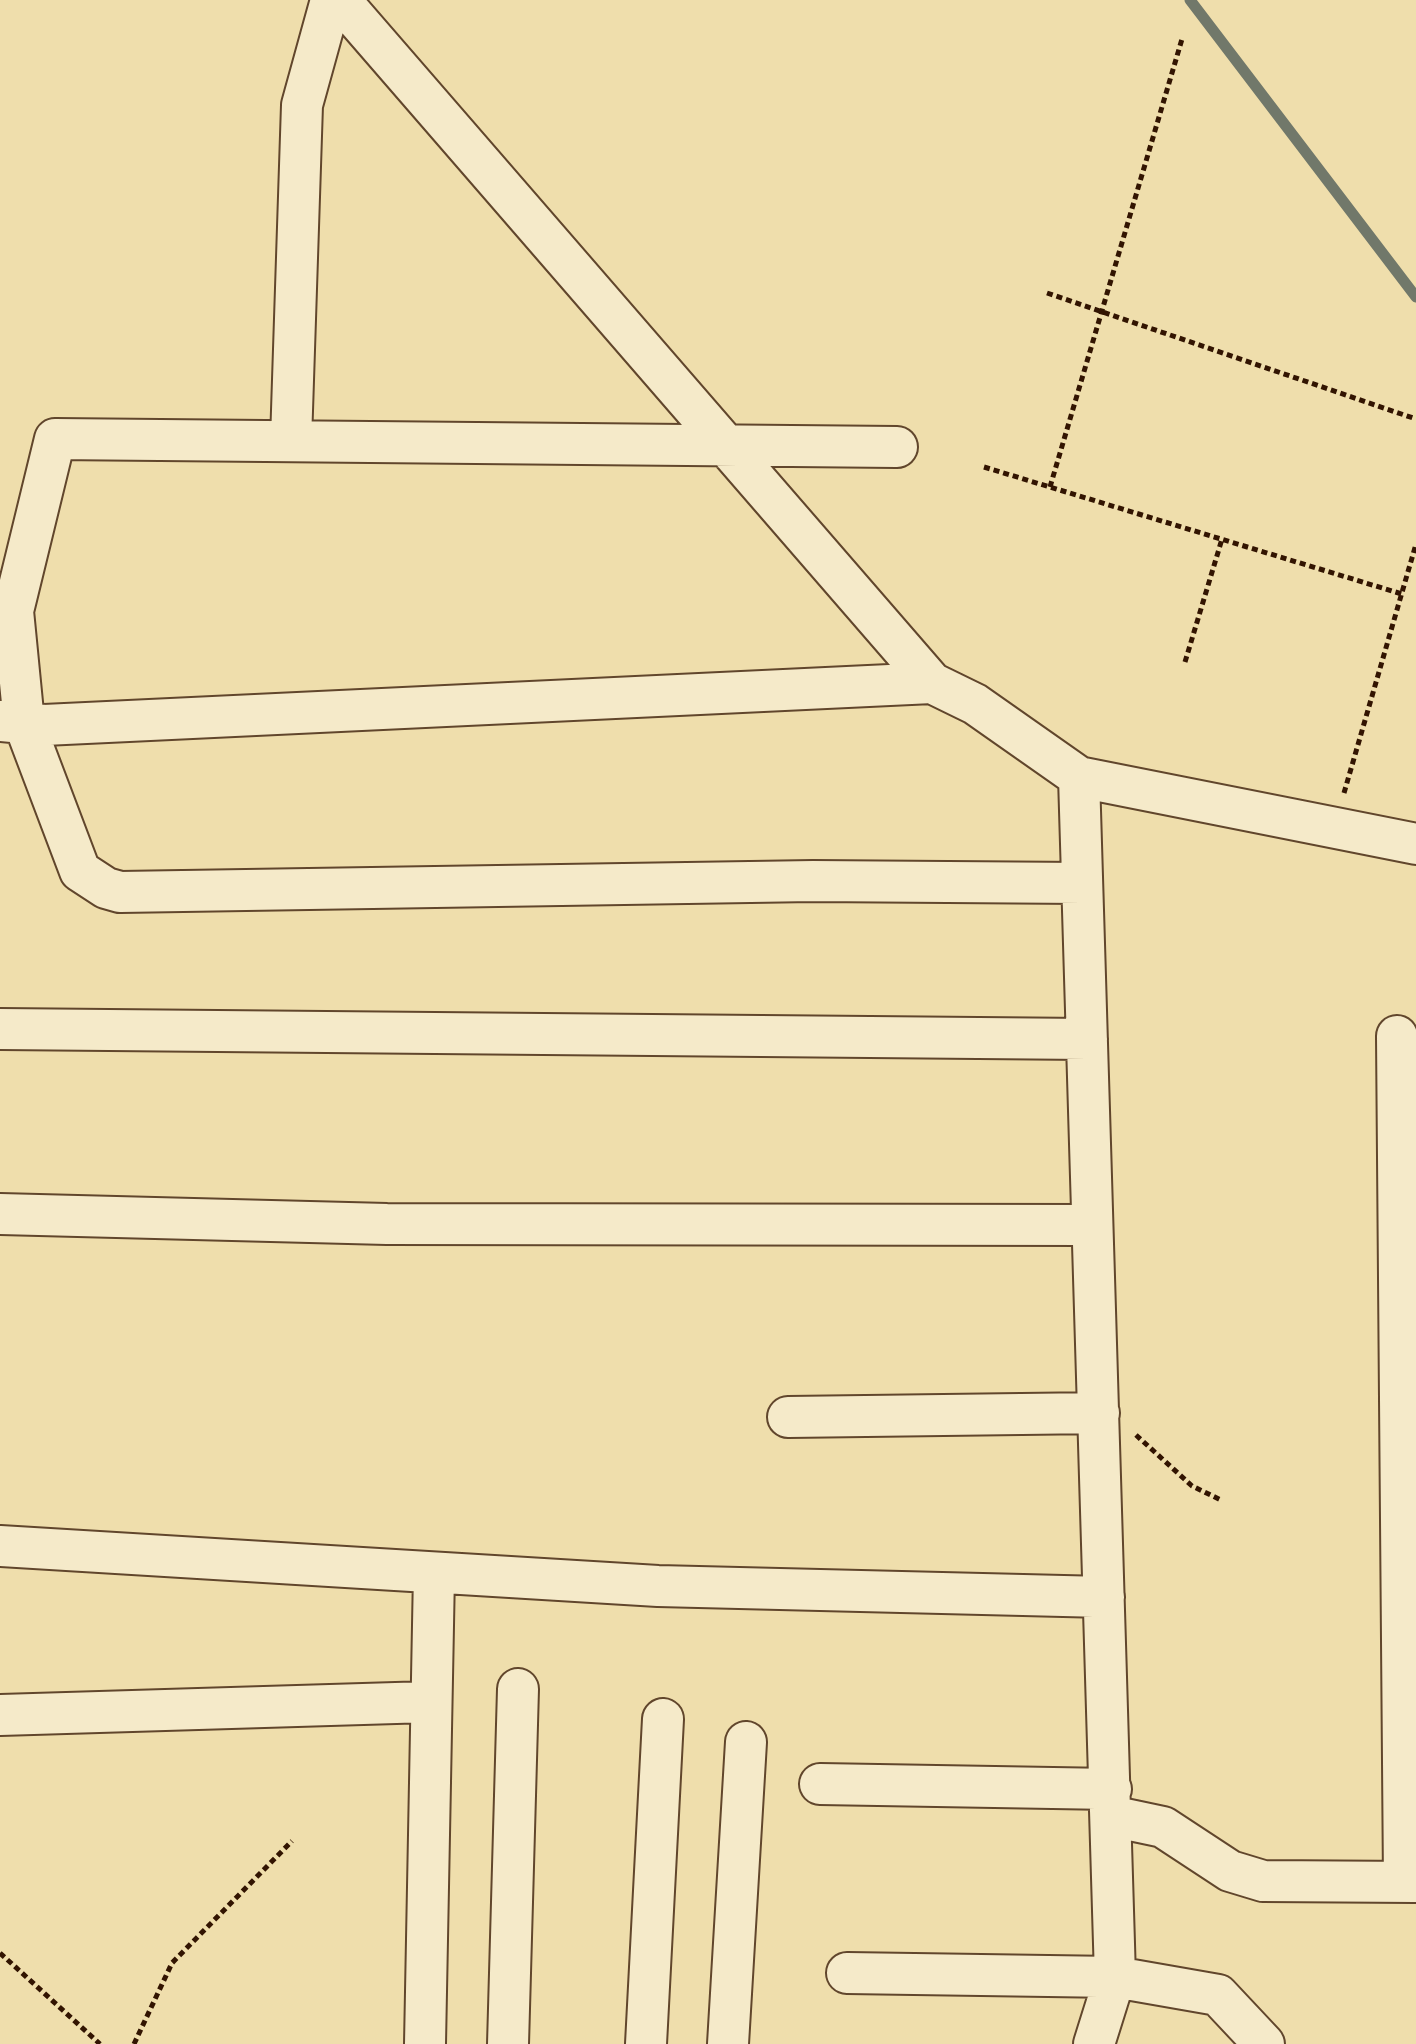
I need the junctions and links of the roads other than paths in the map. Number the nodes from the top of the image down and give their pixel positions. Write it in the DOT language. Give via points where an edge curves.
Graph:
graph roads {
  1 [pos="331,0"];
  2 [pos="340,0"];
  3 [pos="291,441"];
  4 [pos="727,446"];
  5 [pos="897,447"];
  6 [pos="932,683"];
  7 [pos="12,722"];
  8 [pos="1079,777"];
  9 [pos="1416,844"];
  10 [pos="1082,883"];
  11 [pos="0,1029"];
  12 [pos="1397,1036"];
  13 [pos="1087,1039"];
  14 [pos="0,1214"];
  15 [pos="1092,1225"];
  16 [pos="788,1417"];
  17 [pos="1099,1423"];
  18 [pos="0,1546"];
  19 [pos="434,1573"];
  20 [pos="1104,1597"];
  21 [pos="518,1689"];
  22 [pos="429,1702"];
  23 [pos="0,1715"];
  24 [pos="663,1719"];
  25 [pos="746,1742"];
  26 [pos="820,1784"];
  27 [pos="1111,1802"];
  28 [pos="1410,1882"];
  29 [pos="847,1973"];
  30 [pos="1115,1977"];
  31 [pos="425,2044"];
  32 [pos="508,2044"];
  33 [pos="646,2044"];
  34 [pos="728,2044"];
  35 [pos="1094,2044"];
  36 [pos="1264,2044"];
  1 -- 3 [label="street" via="302,105"];
  2 -- 4 [label="street"];
  3 -- 4 [label="street"];
  3 -- 7 [label="street" via="55,439 13,611"];
  4 -- 5 [label="street"];
  4 -- 6 [label="street"];
  6 -- 7 [label="street"];
  6 -- 8 [label="street" via="975,704"];
  7 -- 10 [label="street" via="80,871 120,892 813,881"];
  8 -- 9 [label="street"];
  8 -- 10 [label="street"];
  10 -- 13 [label="street"];
  11 -- 13 [label="street"];
  12 -- 28 [label="street"];
  13 -- 15 [label="street"];
  14 -- 15 [label="street" via="387,1224"];
  15 -- 17 [label="street"];
  16 -- 17 [label="street"];
  17 -- 20 [label="street"];
  18 -- 19 [label="street"];
  19 -- 20 [label="street" via="658,1586"];
  19 -- 22 [label="street"];
  20 -- 27 [label="street"];
  21 -- 32 [label="street"];
  22 -- 23 [label="street"];
  22 -- 31 [label="street"];
  24 -- 33 [label="street"];
  25 -- 34 [label="street"];
  26 -- 27 [label="street"];
  27 -- 28 [label="street" via="1163,1827 1230,1871 1263,1881"];
  27 -- 30 [label="street"];
  29 -- 30 [label="street"];
  30 -- 35 [label="street"];
  30 -- 36 [label="street" via="1218,1995"];
}
